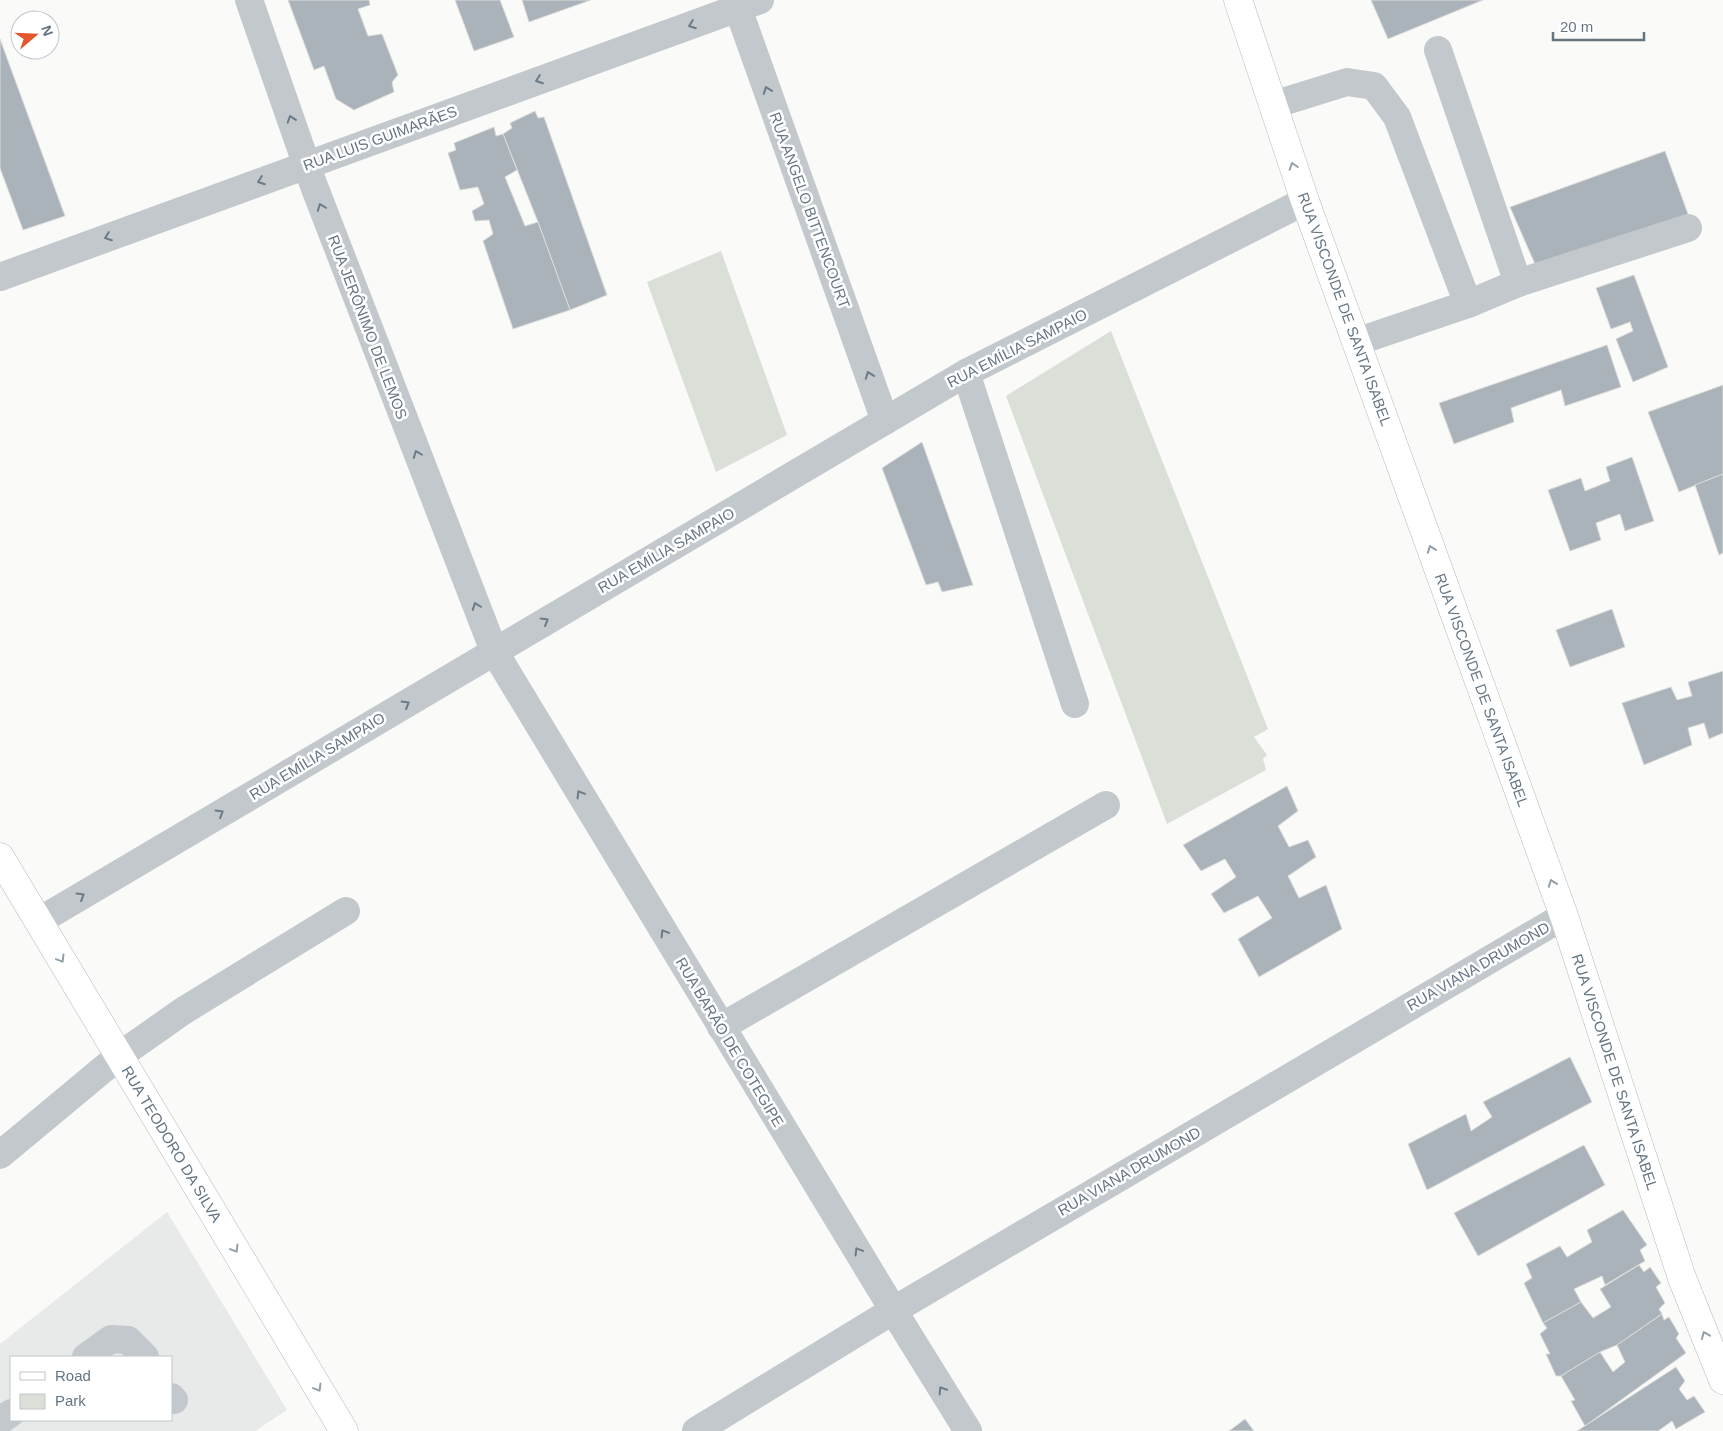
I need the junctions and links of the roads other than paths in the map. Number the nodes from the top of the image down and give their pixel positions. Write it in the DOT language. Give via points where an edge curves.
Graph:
graph roads {
  1 [pos="249,0"];
  2 [pos="1238,0"];
  3 [pos="744,3"];
  4 [pos="1438,50"];
  5 [pos="1273,105"];
  6 [pos="307,165"];
  7 [pos="1305,201"];
  8 [pos="1688,228"];
  9 [pos="0,277"];
  10 [pos="1518,283"];
  11 [pos="1468,304"];
  12 [pos="1356,342"];
  13 [pos="966,373"];
  14 [pos="885,421"];
  15 [pos="494,651"];
  16 [pos="1075,704"];
  17 [pos="1106,805"];
  18 [pos="0,858"];
  19 [pos="346,911"];
  20 [pos="1564,916"];
  21 [pos="38,921"];
  22 [pos="721,1027"];
  23 [pos="119,1056"];
  24 [pos="0,1155"];
  25 [pos="894,1310"];
  26 [pos="87,1356"];
  27 [pos="144,1356"];
  28 [pos="1723,1380"];
  29 [pos="344,1431"];
  30 [pos="696,1431"];
  31 [pos="968,1431"];
  6 -- 1 [label="street, RUA JERÔNIMO DE LEMOS, one-way"];
  2 -- 5 [label="main road, RUA VISCONDE DE SANTA ISABEL"];
  3 -- 6 [label="street, RUA LUIS GUIMARÃES, one-way"];
  14 -- 3 [label="street, RUA ANGELO BITTENCOURT, one-way"];
  4 -- 10 [label="street"];
  7 -- 5 [label="main road, RUA VISCONDE DE SANTA ISABEL, one-way"];
  5 -- 11 [label="street" via="1347,82 1374,86 1397,116"];
  6 -- 9 [label="street, RUA LUIS GUIMARÃES, one-way"];
  15 -- 6 [label="street, RUA JERÔNIMO DE LEMOS, one-way"];
  7 -- 12 [label="main road, RUA VISCONDE DE SANTA ISABEL"];
  7 -- 13 [label="street, RUA EMÍLIA SAMPAIO"];
  8 -- 10 [label="street"];
  10 -- 11 [label="street"];
  11 -- 12 [label="street"];
  20 -- 12 [label="main road, RUA VISCONDE DE SANTA ISABEL, one-way"];
  13 -- 14 [label="street, RUA EMÍLIA SAMPAIO"];
  13 -- 16 [label="street"];
  15 -- 14 [label="street, RUA EMÍLIA SAMPAIO, one-way"];
  21 -- 15 [label="street, RUA EMÍLIA SAMPAIO, one-way"];
  22 -- 15 [label="street, RUA BARÃO DE COTEGIPE, one-way"];
  17 -- 22 [label="street"];
  18 -- 21 [label="main road, RUA TEODORO DA SILVA"];
  19 -- 23 [label="street" via="183,1011"];
  20 -- 25 [label="street, RUA VIANA DRUMOND"];
  28 -- 20 [label="main road, RUA VISCONDE DE SANTA ISABEL, one-way" via="1682,1278"];
  21 -- 23 [label="main road, RUA TEODORO DA SILVA, one-way"];
  25 -- 22 [label="street, RUA BARÃO DE COTEGIPE, one-way"];
  23 -- 24 [label="street"];
  23 -- 29 [label="main road, RUA TEODORO DA SILVA, one-way"];
  25 -- 30 [label="street, RUA VIANA DRUMOND"];
  31 -- 25 [label="street, RUA BARÃO DE COTEGIPE, one-way"];
  26 -- 27 [label="street" via="111,1339 128,1340"];
}
